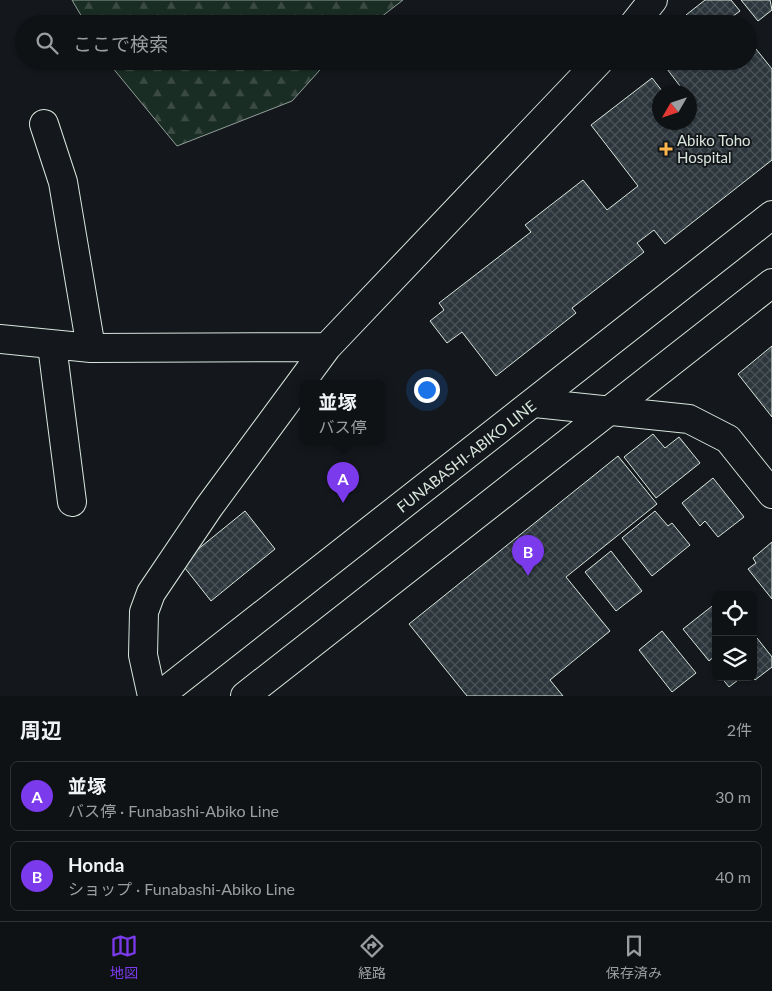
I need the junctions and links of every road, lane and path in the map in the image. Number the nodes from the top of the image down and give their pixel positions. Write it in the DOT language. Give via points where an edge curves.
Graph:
graph roads {
  1 [pos="653,0"];
  2 [pos="641,15"];
  3 [pos="590,70"];
  4 [pos="44,124"];
  5 [pos="772,215"];
  6 [pos="772,283"];
  7 [pos="0,339"];
  8 [pos="52,344"];
  9 [pos="327,347"];
  10 [pos="91,348"];
  11 [pos="303,380"];
  12 [pos="300,384"];
  13 [pos="535,402"];
  14 [pos="609,411"];
  15 [pos="772,494"];
  16 [pos="72,502"];
  17 [pos="152,696"];
  18 [pos="159,696"];
  19 [pos="245,696"];
  1 -- 2 [label="street"];
  3 -- 9 [label="street"];
  4 -- 10 [label="street" via="63,182"];
  5 -- 13 [label="street, FUNABASHI-ABIKO LINE"];
  6 -- 14 [label="street"];
  7 -- 8 [label="street"];
  8 -- 10 [label="street"];
  8 -- 16 [label="street"];
  9 -- 10 [label="street"];
  9 -- 11 [label="street"];
  12 -- 17 [label="street" via="209,507 151,593 144,612 143,655"];
  13 -- 14 [label="street"];
  13 -- 18 [label="street, FUNABASHI-ABIKO LINE"];
  14 -- 15 [label="street" via="689,419 728,439"];
  14 -- 19 [label="street"];
}
